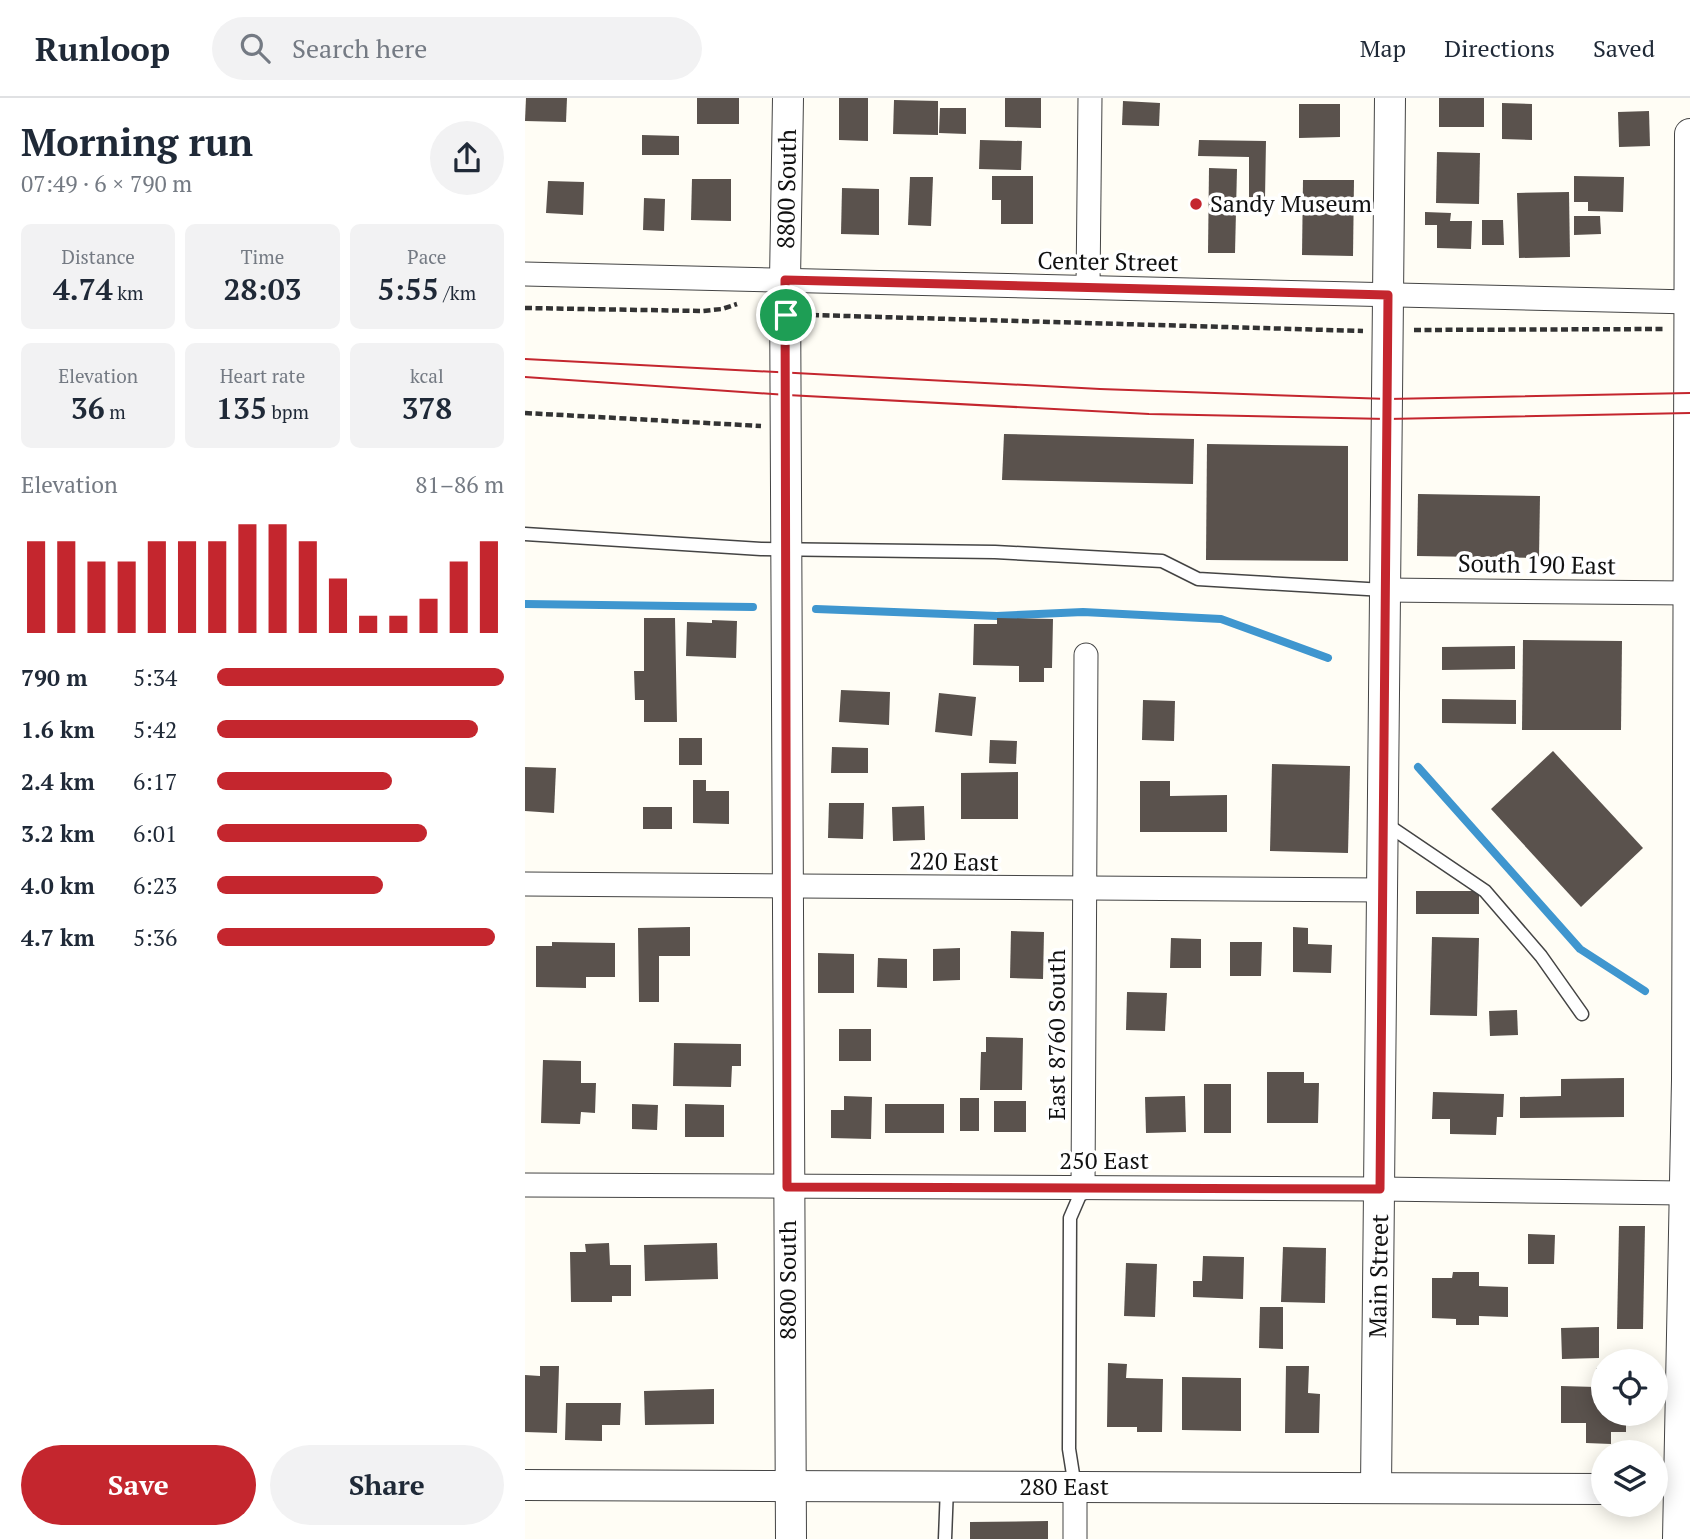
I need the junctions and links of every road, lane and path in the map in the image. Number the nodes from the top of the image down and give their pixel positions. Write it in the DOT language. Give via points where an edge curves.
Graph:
graph roads {
  1 [pos="788,98"];
  2 [pos="1090,98"];
  3 [pos="1390,98"];
  4 [pos="1690,134"];
  5 [pos="525,274"];
  6 [pos="785,280"];
  7 [pos="1088,287"];
  8 [pos="1388,295"];
  9 [pos="1689,302"];
  10 [pos="746,304"];
  11 [pos="525,308"];
  12 [pos="786,315"];
  13 [pos="1080,323"];
  14 [pos="525,413"];
  15 [pos="762,426"];
  16 [pos="1689,469"];
  17 [pos="525,534"];
  18 [pos="787,550"];
  19 [pos="1689,588"];
  20 [pos="1385,590"];
  21 [pos="1086,655"];
  22 [pos="1689,666"];
  23 [pos="1383,822"];
  24 [pos="525,884"];
  25 [pos="787,887"];
  26 [pos="1689,888"];
  27 [pos="1084,890"];
  28 [pos="1382,890"];
  29 [pos="1582,1014"];
  30 [pos="525,1185"];
  31 [pos="787,1187"];
  32 [pos="1083,1188"];
  33 [pos="1380,1189"];
  34 [pos="1683,1193"];
  35 [pos="1668,1470"];
  36 [pos="525,1485"];
  37 [pos="790,1486"];
  38 [pos="947,1487"];
  39 [pos="1076,1487"];
  40 [pos="1376,1488"];
  41 [pos="1591,1489"];
  42 [pos="1668,1494"];
  43 [pos="791,1539"];
  44 [pos="945,1539"];
  45 [pos="1075,1539"];
  46 [pos="1678,1539"];
  1 -- 6 [label="street, 8800 South"];
  2 -- 7 [label="street"];
  3 -- 8 [label="street, Main Street"];
  4 -- 9 [label="street"];
  5 -- 6 [label="street, Center Street"];
  6 -- 7 [label="street, Center Street"];
  6 -- 12 [label="street, 8800 South"];
  7 -- 8 [label="street, Center Street"];
  8 -- 9 [label="street, Center Street"];
  8 -- 20 [label="street, Main Street"];
  9 -- 16 [label="street"];
  10 -- 11 [label="path" via="703,312"];
  12 -- 13 [label="path"];
  12 -- 18 [label="street, 8800 South"];
  14 -- 15 [label="path"];
  16 -- 19 [label="street"];
  17 -- 18 [label="lane"];
  18 -- 20 [label="lane" via="995,552 1162,561 1198,579"];
  18 -- 25 [label="street, 8800 South"];
  19 -- 20 [label="street, South 190 East"];
  19 -- 22 [label="street"];
  20 -- 23 [label="street, Main Street"];
  21 -- 27 [label="street, East 8760 South"];
  22 -- 26 [label="street"];
  23 -- 28 [label="street, Main Street"];
  23 -- 29 [label="lane" via="1485,891 1541,956"];
  24 -- 25 [label="street, 220 East"];
  25 -- 27 [label="street, 220 East"];
  25 -- 31 [label="street, 8800 South"];
  26 -- 34 [label="street"];
  27 -- 28 [label="street, 220 East"];
  27 -- 32 [label="street, East 8760 South"];
  28 -- 33 [label="street, Main Street"];
  30 -- 31 [label="street, 250 East"];
  31 -- 32 [label="street, 250 East"];
  31 -- 37 [label="street, 8800 South"];
  32 -- 33 [label="street, 250 East"];
  32 -- 39 [label="lane, East 8760 South" via="1070,1218 1069,1449"];
  33 -- 34 [label="street, 250 East"];
  33 -- 40 [label="street, Main Street"];
  34 -- 35 [label="street"];
  36 -- 37 [label="street, 280 East"];
  37 -- 38 [label="street, 280 East"];
  37 -- 43 [label="street, 8800 South"];
  38 -- 39 [label="street, 280 East"];
  38 -- 44 [label="lane"];
  39 -- 40 [label="street, 280 East"];
  39 -- 45 [label="street, East 8760 South"];
  40 -- 41 [label="street, 280 East"];
  42 -- 46 [label="street"];
}
